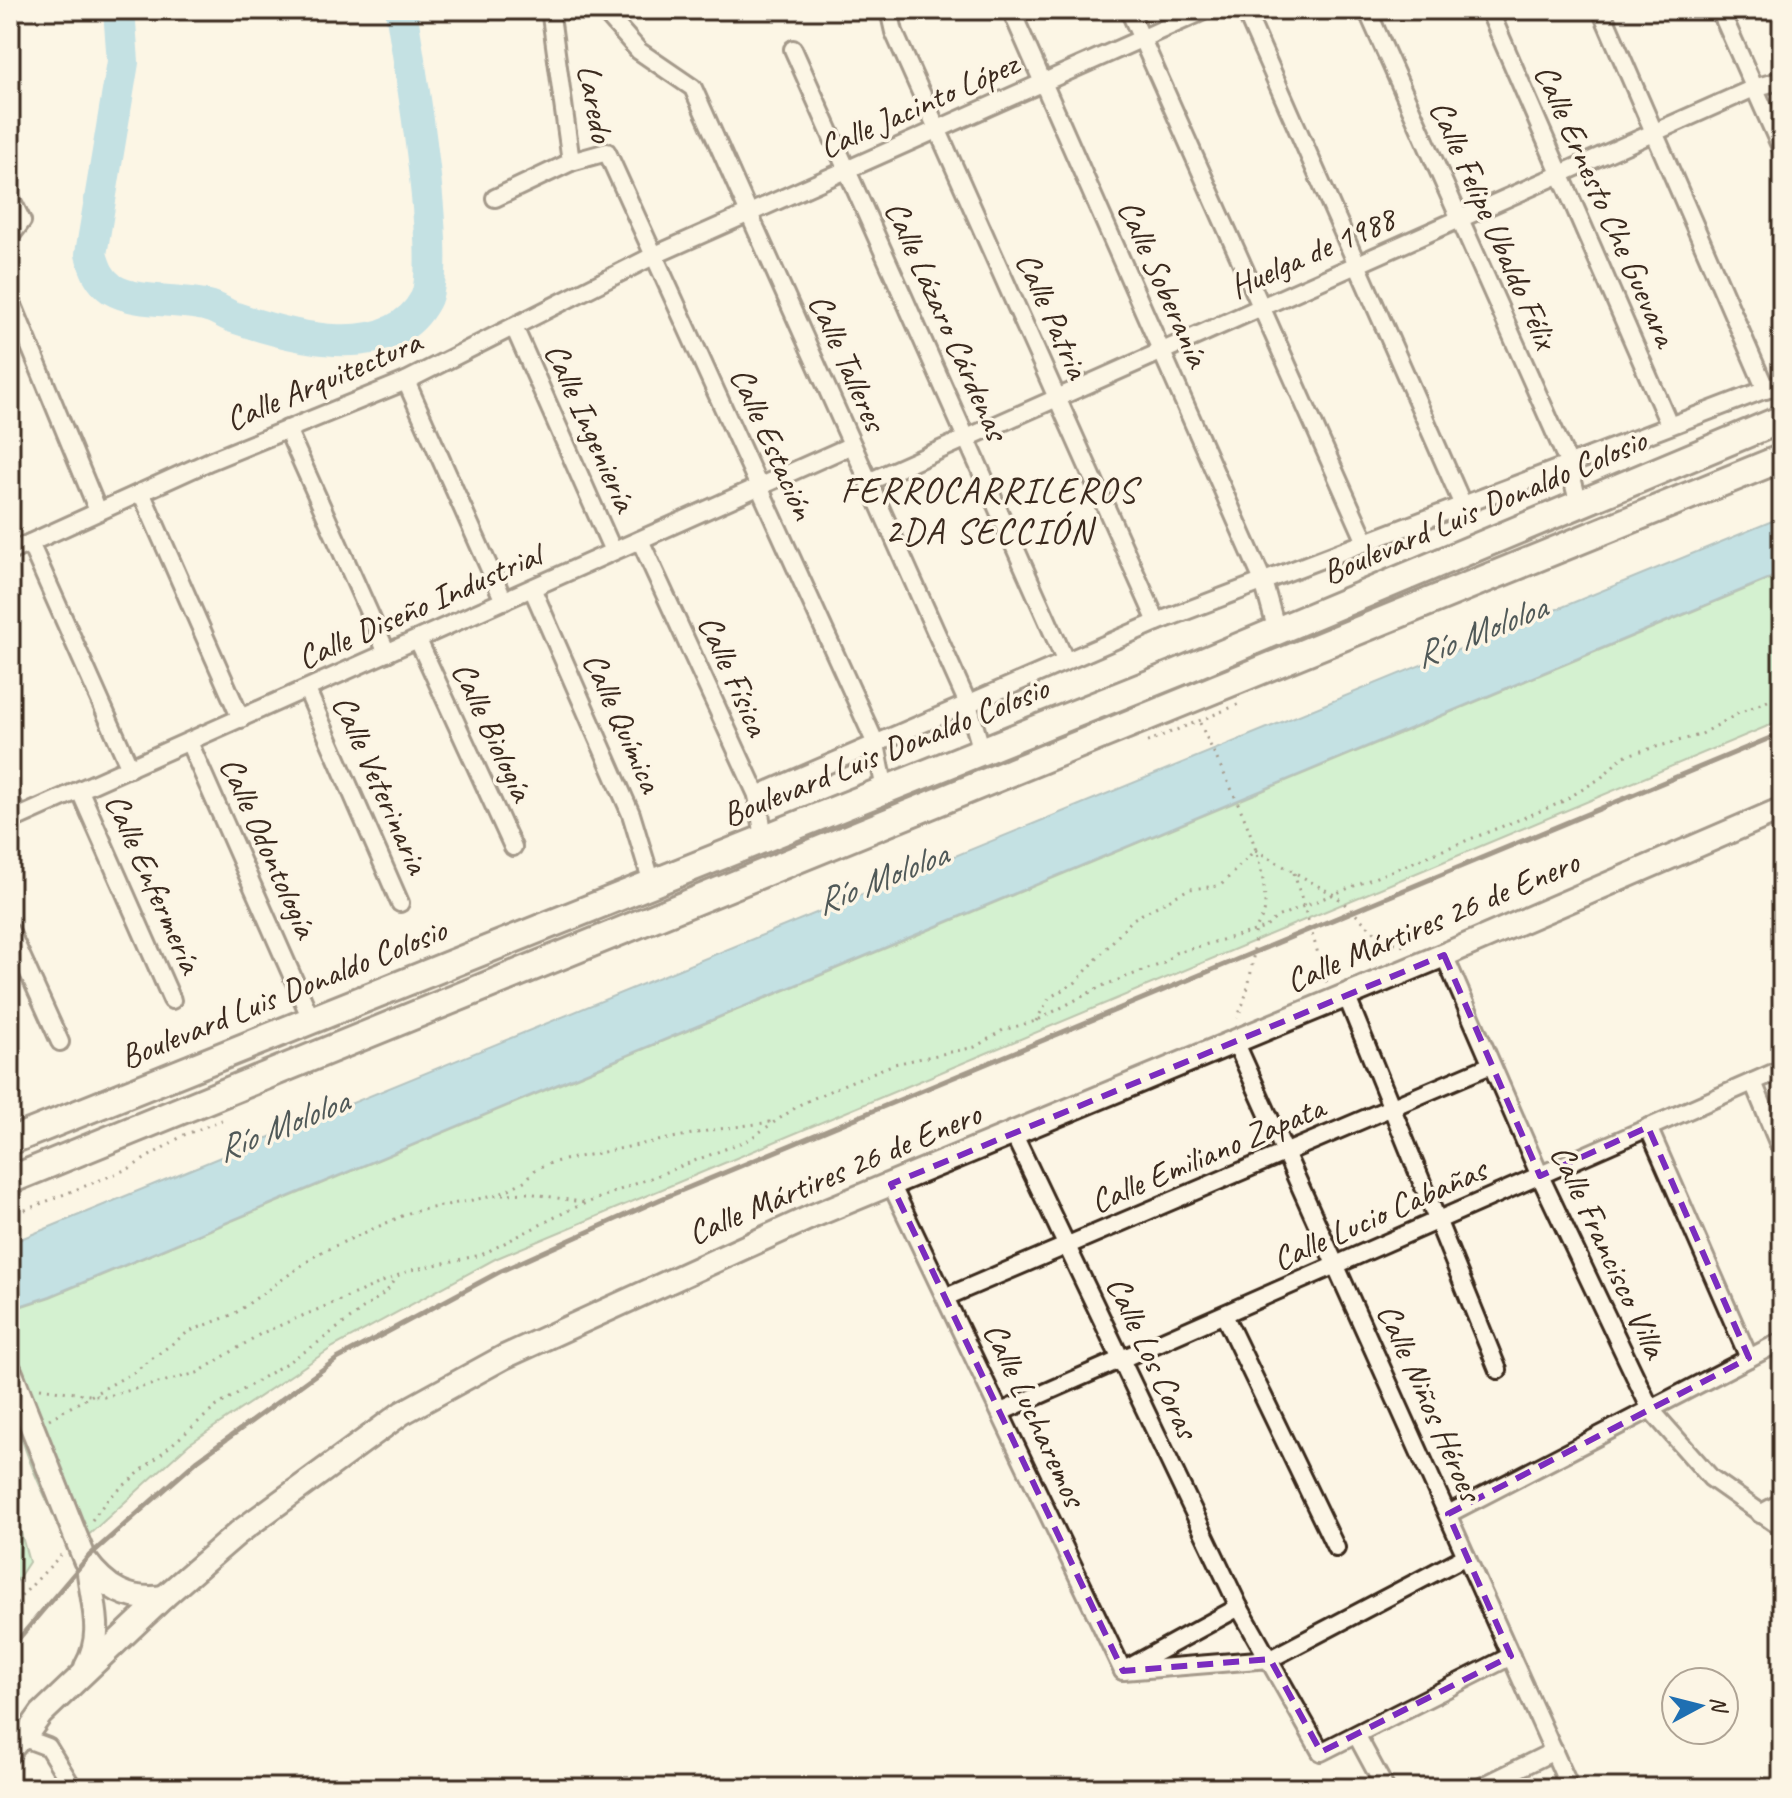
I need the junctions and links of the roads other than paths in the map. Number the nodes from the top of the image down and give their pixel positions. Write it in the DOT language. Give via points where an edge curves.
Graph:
graph roads {
  1 [pos="554,10"];
  2 [pos="603,10"];
  3 [pos="889,10"];
  4 [pos="1011,10"];
  5 [pos="1129,10"];
  6 [pos="1206,10"];
  7 [pos="1245,10"];
  8 [pos="1367,10"];
  9 [pos="1489,10"];
  10 [pos="1601,10"];
  11 [pos="1720,10"];
  12 [pos="1141,39"];
  13 [pos="793,49"];
  14 [pos="1782,80"];
  15 [pos="1043,82"];
  16 [pos="693,88"];
  17 [pos="1754,88"];
  18 [pos="937,129"];
  19 [pos="1655,132"];
  20 [pos="1782,150"];
  21 [pos="571,162"];
  22 [pos="847,169"];
  23 [pos="1560,174"];
  24 [pos="10,197"];
  25 [pos="495,198"];
  26 [pos="749,213"];
  27 [pos="1459,219"];
  28 [pos="10,237"];
  29 [pos="655,255"];
  30 [pos="1357,265"];
  31 [pos="10,298"];
  32 [pos="1261,307"];
  33 [pos="514,327"];
  34 [pos="1162,352"];
  35 [pos="406,381"];
  36 [pos="1774,386"];
  37 [pos="1057,398"];
  38 [pos="1782,419"];
  39 [pos="1669,424"];
  40 [pos="287,429"];
  41 [pos="966,439"];
  42 [pos="852,445"];
  43 [pos="1782,458"];
  44 [pos="1568,462"];
  45 [pos="868,482"];
  46 [pos="760,486"];
  47 [pos="141,492"];
  48 [pos="1462,503"];
  49 [pos="1579,505"];
  50 [pos="98,511"];
  51 [pos="640,540"];
  52 [pos="1366,542"];
  53 [pos="30,543"];
  54 [pos="613,551"];
  55 [pos="10,552"];
  56 [pos="1263,581"];
  57 [pos="532,588"];
  58 [pos="504,601"];
  59 [pos="1157,622"];
  60 [pos="1277,631"];
  61 [pos="418,640"];
  62 [pos="387,653"];
  63 [pos="1065,660"];
  64 [pos="307,690"];
  65 [pos="1133,690"];
  66 [pos="968,704"];
  67 [pos="241,719"];
  68 [pos="1145,720"];
  69 [pos="189,742"];
  70 [pos="876,744"];
  71 [pos="982,751"];
  72 [pos="130,768"];
  73 [pos="885,790"];
  74 [pos="80,791"];
  75 [pos="757,795"];
  76 [pos="10,800"];
  77 [pos="1782,809"];
  78 [pos="14,819"];
  79 [pos="764,838"];
  80 [pos="513,847"];
  81 [pos="652,883"];
  82 [pos="400,903"];
  83 [pos="10,931"];
  84 [pos="1444,955"];
  85 [pos="1346,995"];
  86 [pos="172,1000"];
  87 [pos="312,1021"];
  88 [pos="1235,1041"];
  89 [pos="60,1042"];
  90 [pos="1491,1065"];
  91 [pos="1782,1069"];
  92 [pos="1753,1082"];
  93 [pos="1392,1108"];
  94 [pos="1648,1127"];
  95 [pos="1013,1133"];
  96 [pos="10,1141"];
  97 [pos="1285,1152"];
  98 [pos="1782,1152"];
  99 [pos="1540,1176"];
  100 [pos="10,1180"];
  101 [pos="891,1184"];
  102 [pos="1438,1221"];
  103 [pos="1067,1246"];
  104 [pos="1336,1265"];
  105 [pos="946,1297"];
  106 [pos="1224,1315"];
  107 [pos="1782,1341"];
  108 [pos="1749,1358"];
  109 [pos="1121,1359"];
  110 [pos="1498,1370"];
  111 [pos="10,1371"];
  112 [pos="1651,1410"];
  113 [pos="1001,1412"];
  114 [pos="1782,1502"];
  115 [pos="1448,1514"];
  116 [pos="1760,1514"];
  117 [pos="1782,1528"];
  118 [pos="1336,1548"];
  119 [pos="1466,1556"];
  120 [pos="88,1564"];
  121 [pos="164,1597"];
  122 [pos="1239,1607"];
  123 [pos="1511,1656"];
  124 [pos="1270,1659"];
  125 [pos="1123,1671"];
  126 [pos="78,1681"];
  127 [pos="1357,1736"];
  128 [pos="15,1741"];
  129 [pos="1554,1751"];
  130 [pos="73,1788"];
  131 [pos="1385,1788"];
  132 [pos="1479,1788"];
  133 [pos="1570,1788"];
  1 -- 21 [label="street, Laredo"];
  2 -- 16 [label="street, Laredo" via="639,51"];
  3 -- 18 [label="street, Calle Patria"];
  4 -- 15 [label="street, Calle Soberanía"];
  5 -- 12 [label="street"];
  6 -- 12 [label="street, Calle Jacinto López"];
  7 -- 30 [label="street"];
  8 -- 27 [label="street, Calle Felipe Ubaldo Félix"];
  9 -- 23 [label="street, Calle Ernesto Che Guevara"];
  10 -- 19 [label="street"];
  11 -- 17 [label="street"];
  12 -- 15 [label="street, Calle Jacinto López"];
  12 -- 32 [label="street"];
  13 -- 22 [label="street, Calle Lázaro Cárdenas"];
  14 -- 17 [label="street, Huelga de 1988"];
  15 -- 18 [label="street, Calle Jacinto López"];
  15 -- 34 [label="street, Calle Soberanía"];
  16 -- 26 [label="street, Calle Talleres"];
  17 -- 19 [label="street, Huelga de 1988"];
  17 -- 20 [label="street"];
  18 -- 22 [label="street, Calle Jacinto López"];
  18 -- 37 [label="street, Calle Patria"];
  19 -- 23 [label="street, Huelga de 1988"];
  19 -- 36 [label="street"];
  21 -- 25 [label="street"];
  21 -- 29 [label="street, Laredo" via="607,152"];
  22 -- 26 [label="street, Calle Jacinto López"];
  22 -- 41 [label="street, Calle Lázaro Cárdenas"];
  23 -- 27 [label="street, Huelga de 1988"];
  23 -- 39 [label="street, Calle Ernesto Che Guevara"];
  24 -- 28 [label="street" via="22,221"];
  26 -- 29 [label="street, Calle Jacinto López"];
  26 -- 42 [label="street, Calle Talleres"];
  27 -- 30 [label="street, Huelga de 1988"];
  27 -- 44 [label="street, Calle Felipe Ubaldo Félix"];
  29 -- 33 [label="street, Calle Arquitectura"];
  29 -- 46 [label="street, Calle Estación"];
  30 -- 32 [label="street, Huelga de 1988"];
  30 -- 48 [label="street"];
  31 -- 50 [label="street"];
  32 -- 34 [label="street, Huelga de 1988"];
  32 -- 52 [label="street"];
  33 -- 35 [label="street, Calle Arquitectura"];
  33 -- 54 [label="street, Calle Ingeniería"];
  34 -- 37 [label="street, Huelga de 1988"];
  34 -- 56 [label="street, Calle Soberanía"];
  35 -- 40 [label="street, Calle Arquitectura"];
  35 -- 58 [label="street"];
  36 -- 39 [label="street, Boulevard Luis Donaldo Colosio"];
  37 -- 41 [label="street, Huelga de 1988"];
  37 -- 59 [label="street, Calle Patria"];
  38 -- 49 [label="main road, Boulevard Luis Donaldo Colosio"];
  39 -- 44 [label="street, Boulevard Luis Donaldo Colosio"];
  40 -- 47 [label="street, Calle Arquitectura"];
  40 -- 62 [label="street"];
  41 -- 45 [label="street, Huelga de 1988"];
  41 -- 63 [label="street, Calle Lázaro Cárdenas"];
  42 -- 45 [label="street, Calle Talleres"];
  42 -- 46 [label="street, Calle Diseño Industrial"];
  43 -- 68 [label="main road, Boulevard Luis Donaldo Colosio"];
  44 -- 48 [label="street, Boulevard Luis Donaldo Colosio"];
  44 -- 49 [label="street, Calle Felipe Ubaldo Félix"];
  45 -- 66 [label="street, Calle Talleres"];
  46 -- 51 [label="street, Calle Diseño Industrial"];
  46 -- 70 [label="street, Calle Estación"];
  47 -- 50 [label="street, Calle Arquitectura"];
  47 -- 67 [label="street"];
  48 -- 52 [label="street, Boulevard Luis Donaldo Colosio"];
  49 -- 60 [label="main road, Boulevard Luis Donaldo Colosio"];
  50 -- 53 [label="street, Calle Arquitectura"];
  51 -- 54 [label="street, Calle Diseño Industrial"];
  51 -- 75 [label="street, Calle Física"];
  52 -- 56 [label="street, Boulevard Luis Donaldo Colosio"];
  53 -- 55 [label="street, Calle Arquitectura"];
  53 -- 72 [label="street"];
  54 -- 57 [label="street, Calle Diseño Industrial"];
  56 -- 59 [label="street, Boulevard Luis Donaldo Colosio"];
  56 -- 60 [label="street, Calle Soberanía"];
  57 -- 58 [label="street, Calle Diseño Industrial"];
  57 -- 81 [label="street, Calle Química" via="631,814"];
  58 -- 61 [label="street, Calle Diseño Industrial"];
  59 -- 63 [label="street, Boulevard Luis Donaldo Colosio"];
  60 -- 65 [label="main road, Boulevard Luis Donaldo Colosio"];
  61 -- 62 [label="street, Calle Diseño Industrial"];
  61 -- 80 [label="street, Calle Biología"];
  62 -- 64 [label="street, Calle Diseño Industrial"];
  63 -- 66 [label="street, Boulevard Luis Donaldo Colosio"];
  64 -- 67 [label="street, Calle Diseño Industrial"];
  64 -- 82 [label="street, Calle Veterinaria"];
  65 -- 68 [label="main road"];
  65 -- 71 [label="main road, Boulevard Luis Donaldo Colosio"];
  66 -- 70 [label="street, Boulevard Luis Donaldo Colosio"];
  66 -- 71 [label="street, Calle Talleres"];
  67 -- 69 [label="street, Calle Diseño Industrial"];
  68 -- 100 [label="main road, Boulevard Luis Donaldo Colosio"];
  69 -- 72 [label="street, Calle Diseño Industrial"];
  69 -- 87 [label="street, Calle Odontología"];
  70 -- 73 [label="street, Calle Estación"];
  70 -- 75 [label="street, Boulevard Luis Donaldo Colosio"];
  71 -- 73 [label="main road, Boulevard Luis Donaldo Colosio"];
  72 -- 74 [label="street, Calle Diseño Industrial"];
  73 -- 79 [label="main road, Boulevard Luis Donaldo Colosio"];
  74 -- 78 [label="street, Calle Diseño Industrial"];
  74 -- 86 [label="street, Calle Enfermería"];
  75 -- 79 [label="street, Calle Física"];
  76 -- 78 [label="street"];
  77 -- 84 [label="street, Calle Mártires 26 de Enero"];
  79 -- 81 [label="main road, Boulevard Luis Donaldo Colosio"];
  81 -- 87 [label="main road, Boulevard Luis Donaldo Colosio"];
  83 -- 89 [label="street"];
  84 -- 85 [label="street, Calle Mártires 26 de Enero"];
  84 -- 90 [label="street, Calle Francisco Villa"];
  85 -- 88 [label="street, Calle Mártires 26 de Enero"];
  85 -- 93 [label="street"];
  87 -- 96 [label="main road, Boulevard Luis Donaldo Colosio"];
  88 -- 95 [label="street, Calle Mártires 26 de Enero"];
  88 -- 97 [label="street, Calle Niños Héroes"];
  90 -- 93 [label="street, Calle Emiliano Zapata"];
  90 -- 99 [label="street, Calle Francisco Villa"];
  91 -- 92 [label="street, Calle Lucio Cabañas"];
  92 -- 94 [label="street, Calle Lucio Cabañas"];
  92 -- 98 [label="street"];
  93 -- 97 [label="street, Calle Emiliano Zapata"];
  93 -- 102 [label="street"];
  94 -- 99 [label="street, Calle Lucio Cabañas"];
  94 -- 108 [label="street"];
  95 -- 101 [label="street, Calle Mártires 26 de Enero"];
  95 -- 103 [label="street, Calle Los Coras"];
  97 -- 103 [label="street, Calle Emiliano Zapata"];
  97 -- 104 [label="street, Calle Niños Héroes"];
  99 -- 102 [label="street, Calle Lucio Cabañas"];
  99 -- 112 [label="street, Calle Francisco Villa"];
  101 -- 105 [label="street, Calle Lucharemos"];
  101 -- 121 [label="street, Calle Mártires 26 de Enero" via="504,1357 402,1413 238,1533"];
  102 -- 104 [label="street, Calle Lucio Cabañas"];
  102 -- 110 [label="street"];
  103 -- 105 [label="street, Calle Emiliano Zapata"];
  103 -- 109 [label="street, Calle Los Coras"];
  104 -- 106 [label="street, Calle Lucio Cabañas"];
  104 -- 115 [label="street, Calle Niños Héroes"];
  105 -- 113 [label="street, Calle Lucharemos"];
  106 -- 109 [label="street, Calle Lucio Cabañas"];
  106 -- 118 [label="street"];
  107 -- 108 [label="street"];
  108 -- 112 [label="street"];
  109 -- 113 [label="street, Calle Lucio Cabañas"];
  109 -- 122 [label="street, Calle Los Coras"];
  111 -- 120 [label="street"];
  112 -- 115 [label="street"];
  112 -- 116 [label="street, Calle Francisco Villa" via="1711,1478"];
  113 -- 125 [label="street, Calle Lucharemos"];
  114 -- 116 [label="street"];
  115 -- 119 [label="street, Calle Niños Héroes"];
  116 -- 117 [label="street, Calle Francisco Villa"];
  119 -- 123 [label="street, Calle Niños Héroes"];
  119 -- 124 [label="street"];
  120 -- 121 [label="street" via="127,1597"];
  120 -- 126 [label="street" via="98,1625 96,1650"];
  121 -- 126 [label="street, Calle Mártires 26 de Enero"];
  122 -- 124 [label="street"];
  122 -- 125 [label="street"];
  123 -- 127 [label="street"];
  123 -- 129 [label="street, Calle Niños Héroes"];
  124 -- 125 [label="street"];
  124 -- 127 [label="street" via="1321,1752"];
  126 -- 128 [label="street, Calle Mártires 26 de Enero"];
  127 -- 131 [label="street"];
  128 -- 130 [label="street" via="48,1747"];
  129 -- 132 [label="street"];
  129 -- 133 [label="street, Calle Niños Héroes"];
}
